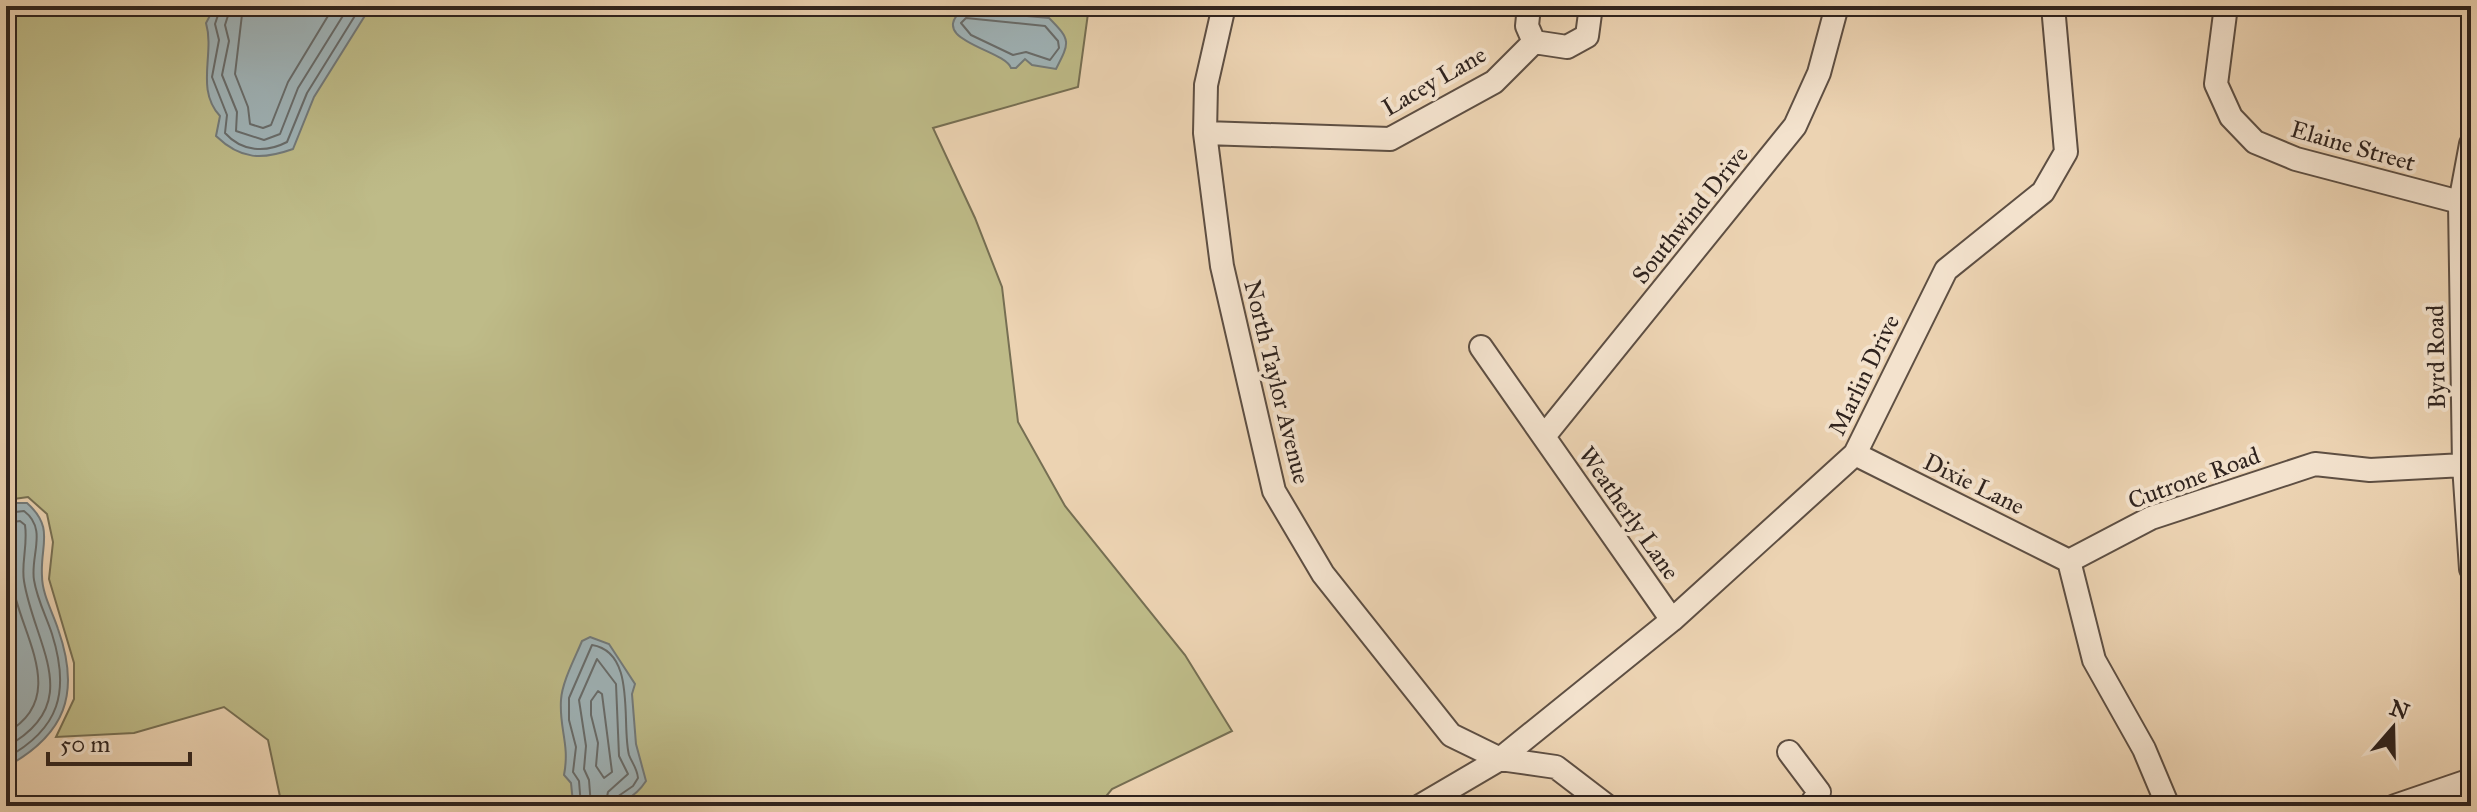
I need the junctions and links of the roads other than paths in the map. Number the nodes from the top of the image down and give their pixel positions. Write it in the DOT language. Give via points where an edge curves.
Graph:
graph roads {
  1 [pos="1224,6"];
  2 [pos="1529,6"];
  3 [pos="1591,6"];
  4 [pos="1837,6"];
  5 [pos="2053,6"];
  6 [pos="2226,6"];
  7 [pos="1534,42"];
  8 [pos="1205,133"];
  9 [pos="2471,144"];
  10 [pos="2465,204"];
  11 [pos="1481,347"];
  12 [pos="1545,435"];
  13 [pos="1855,454"];
  14 [pos="2464,465"];
  15 [pos="2069,561"];
  16 [pos="2471,569"];
  17 [pos="1672,620"];
  18 [pos="1789,752"];
  19 [pos="1500,759"];
  20 [pos="2471,780"];
  21 [pos="2439,799"];
  22 [pos="1420,806"];
  23 [pos="1607,806"];
  24 [pos="1810,806"];
  25 [pos="2168,806"];
  26 [pos="2395,806"];
  1 -- 8 [label="street, North Taylor Avenue" via="1206,85"];
  2 -- 7 [label="street" via="1527,26"];
  3 -- 7 [label="street" via="1587,36 1567,47"];
  4 -- 12 [label="street, Southwind Drive" via="1819,73 1795,126"];
  5 -- 13 [label="street, Marlin Drive" via="2066,152 2043,192 1946,270"];
  6 -- 10 [label="street, Elaine Street" via="2216,84 2231,117 2255,142 2296,159"];
  7 -- 8 [label="street, Lacey Lane" via="1494,82 1390,139"];
  8 -- 19 [label="street, North Taylor Avenue" via="1222,266 1274,491 1323,574 1451,735"];
  9 -- 10 [label="street, Byrd Road"];
  10 -- 14 [label="street, Byrd Road"];
  11 -- 12 [label="street, Weatherly Lane"];
  12 -- 17 [label="street, Weatherly Lane"];
  13 -- 15 [label="street, Dixie Lane"];
  13 -- 17 [label="street, Marlin Drive"];
  14 -- 15 [label="street, Cutrone Road" via="2370,470 2315,464 2151,518"];
  14 -- 16 [label="street, Byrd Road"];
  15 -- 25 [label="street" via="2094,660 2144,749"];
  17 -- 19 [label="street, Marlin Drive"];
  18 -- 24 [label="street" via="1819,792"];
  19 -- 22 [label="street, Marlin Drive"];
  19 -- 23 [label="street, North Taylor Avenue" via="1556,767"];
  20 -- 21 [label="street"];
  21 -- 26 [label="street"];
}
